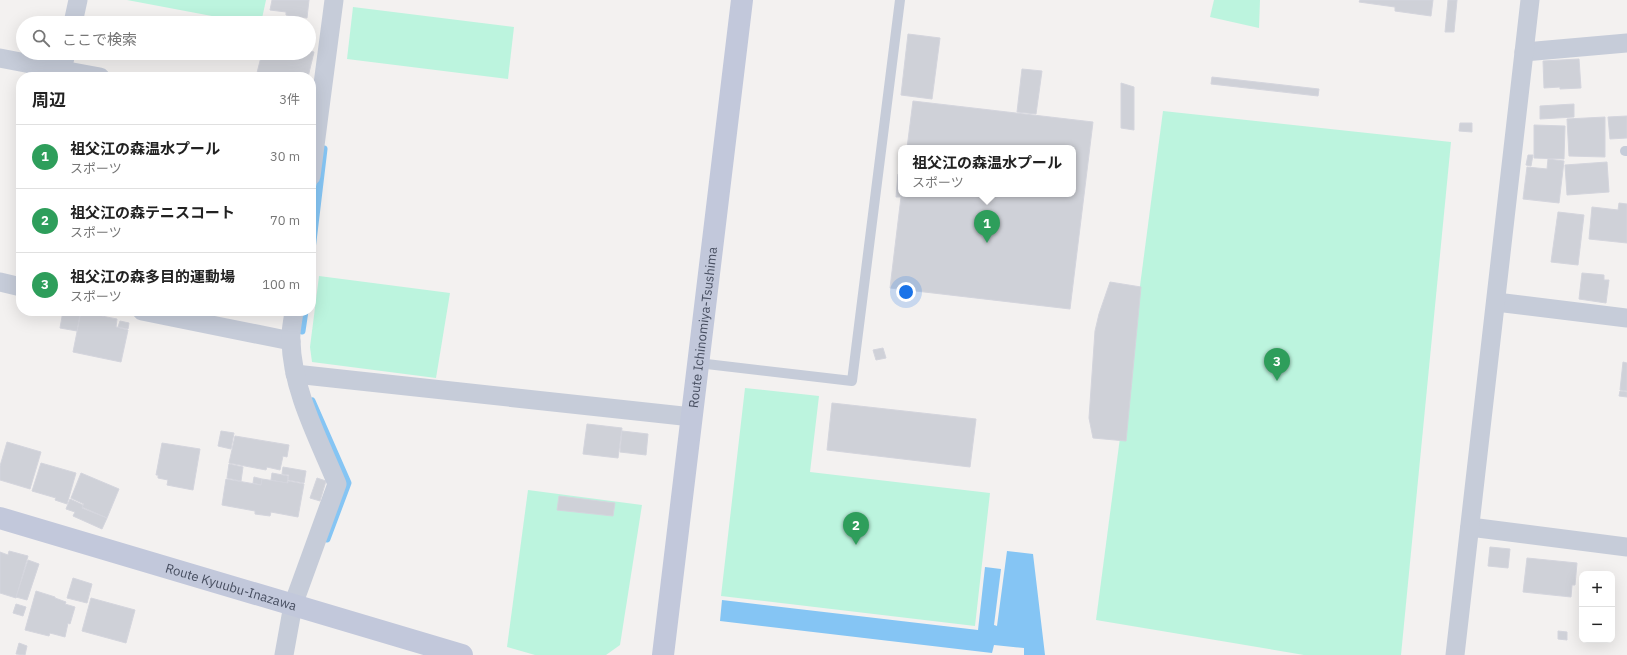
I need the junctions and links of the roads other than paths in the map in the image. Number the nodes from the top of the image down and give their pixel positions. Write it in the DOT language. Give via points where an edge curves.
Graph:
graph roads {
  1 [pos="78,0"];
  2 [pos="334,0"];
  3 [pos="742,0"];
  4 [pos="900,0"];
  5 [pos="1530,0"];
  6 [pos="75,16"];
  7 [pos="1627,43"];
  8 [pos="1524,52"];
  9 [pos="0,58"];
  10 [pos="16,59"];
  11 [pos="43,60"];
  12 [pos="64,61"];
  13 [pos="89,72"];
  14 [pos="316,107"];
  15 [pos="0,282"];
  16 [pos="16,285"];
  17 [pos="1496,302"];
  18 [pos="167,316"];
  19 [pos="293,316"];
  20 [pos="1627,318"];
  21 [pos="290,341"];
  22 [pos="698,363"];
  23 [pos="295,374"];
  24 [pos="692,417"];
  25 [pos="0,518"];
  26 [pos="1470,527"];
  27 [pos="1627,547"];
  28 [pos="293,605"];
  29 [pos="284,655"];
  30 [pos="462,655"];
  31 [pos="663,655"];
  32 [pos="1455,655"];
  1 -- 6 [label="street"];
  2 -- 14 [label="street"];
  3 -- 22 [label="main road, Route Ichinomiya-Tsushima"];
  4 -- 22 [label="lane" via="852,381"];
  5 -- 8 [label="street"];
  7 -- 8 [label="street"];
  8 -- 17 [label="street"];
  9 -- 10 [label="street"];
  11 -- 12 [label="street"];
  12 -- 13 [label="street"];
  15 -- 16 [label="street"];
  17 -- 20 [label="street"];
  17 -- 26 [label="street"];
  18 -- 21 [label="street"];
  19 -- 21 [label="street"];
  21 -- 23 [label="street"];
  22 -- 24 [label="main road, Route Ichinomiya-Tsushima"];
  23 -- 24 [label="street"];
  23 -- 28 [label="street" via="337,484"];
  24 -- 31 [label="main road, Route Ichinomiya-Tsushima"];
  25 -- 28 [label="main road, Route Kyuubu-Inazawa"];
  26 -- 27 [label="street"];
  26 -- 32 [label="street"];
  28 -- 29 [label="street"];
  28 -- 30 [label="main road, Route Kyuubu-Inazawa"];
}
